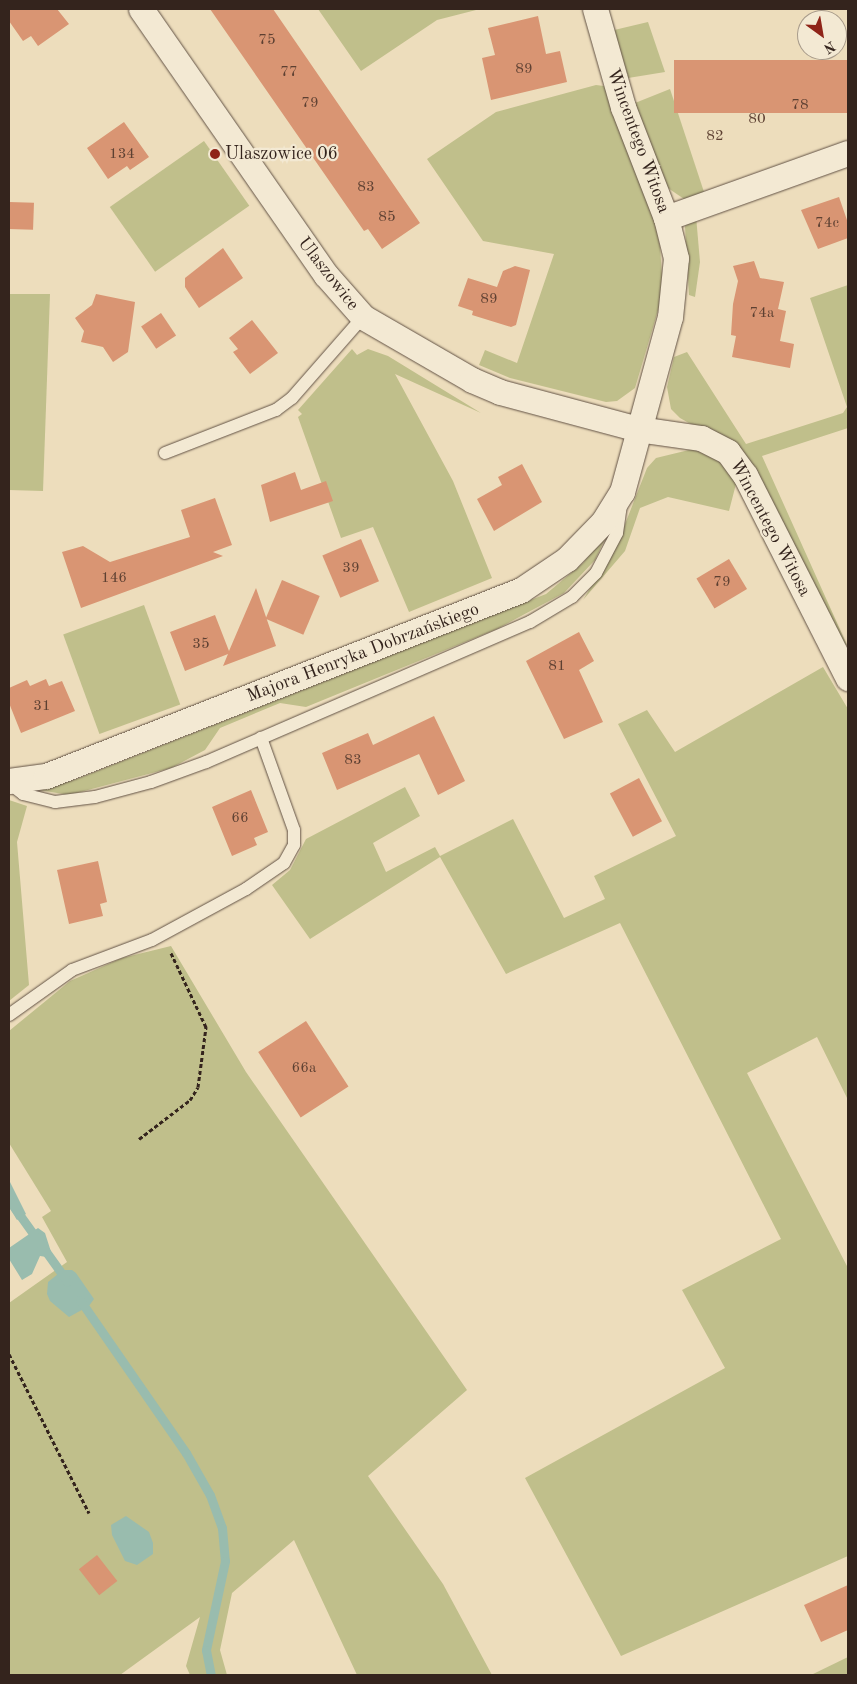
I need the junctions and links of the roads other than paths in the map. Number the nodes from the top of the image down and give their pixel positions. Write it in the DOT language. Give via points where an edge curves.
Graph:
graph roads {
  1 [pos="141,9"];
  2 [pos="595,9"];
  3 [pos="848,153"];
  4 [pos="666,218"];
  5 [pos="363,317"];
  6 [pos="638,429"];
  7 [pos="165,453"];
  8 [pos="622,492"];
  9 [pos="848,678"];
  10 [pos="261,738"];
  11 [pos="9,782"];
  12 [pos="9,1015"];
  1 -- 5 [label="street, Ulaszowice" via="326,275"];
  2 -- 4 [label="street, Wincentego Witosa" via="623,107"];
  3 -- 4 [label="street"];
  4 -- 6 [label="street, Wincentego Witosa" via="676,258 674,302"];
  5 -- 6 [label="street, Ulaszowice" via="464,376 500,392"];
  5 -- 7 [label="lane" via="292,398 276,410"];
  6 -- 8 [label="street, Majora Henryka Dobrzańskiego"];
  6 -- 9 [label="street, Wincentego Witosa" via="701,438 721,446 734,459"];
  8 -- 10 [label="lane" via="620,523 609,554 584,587 559,606 530,622"];
  8 -- 11 [label="street, Majora Henryka Dobrzańskiego" via="603,522 581,547 553,571 520,590 46,776"];
  10 -- 11 [label="lane" via="158,780 84,800 34,799"];
  10 -- 12 [label="lane" via="294,830 294,844 284,863 246,889 162,935 72,970"];
}
